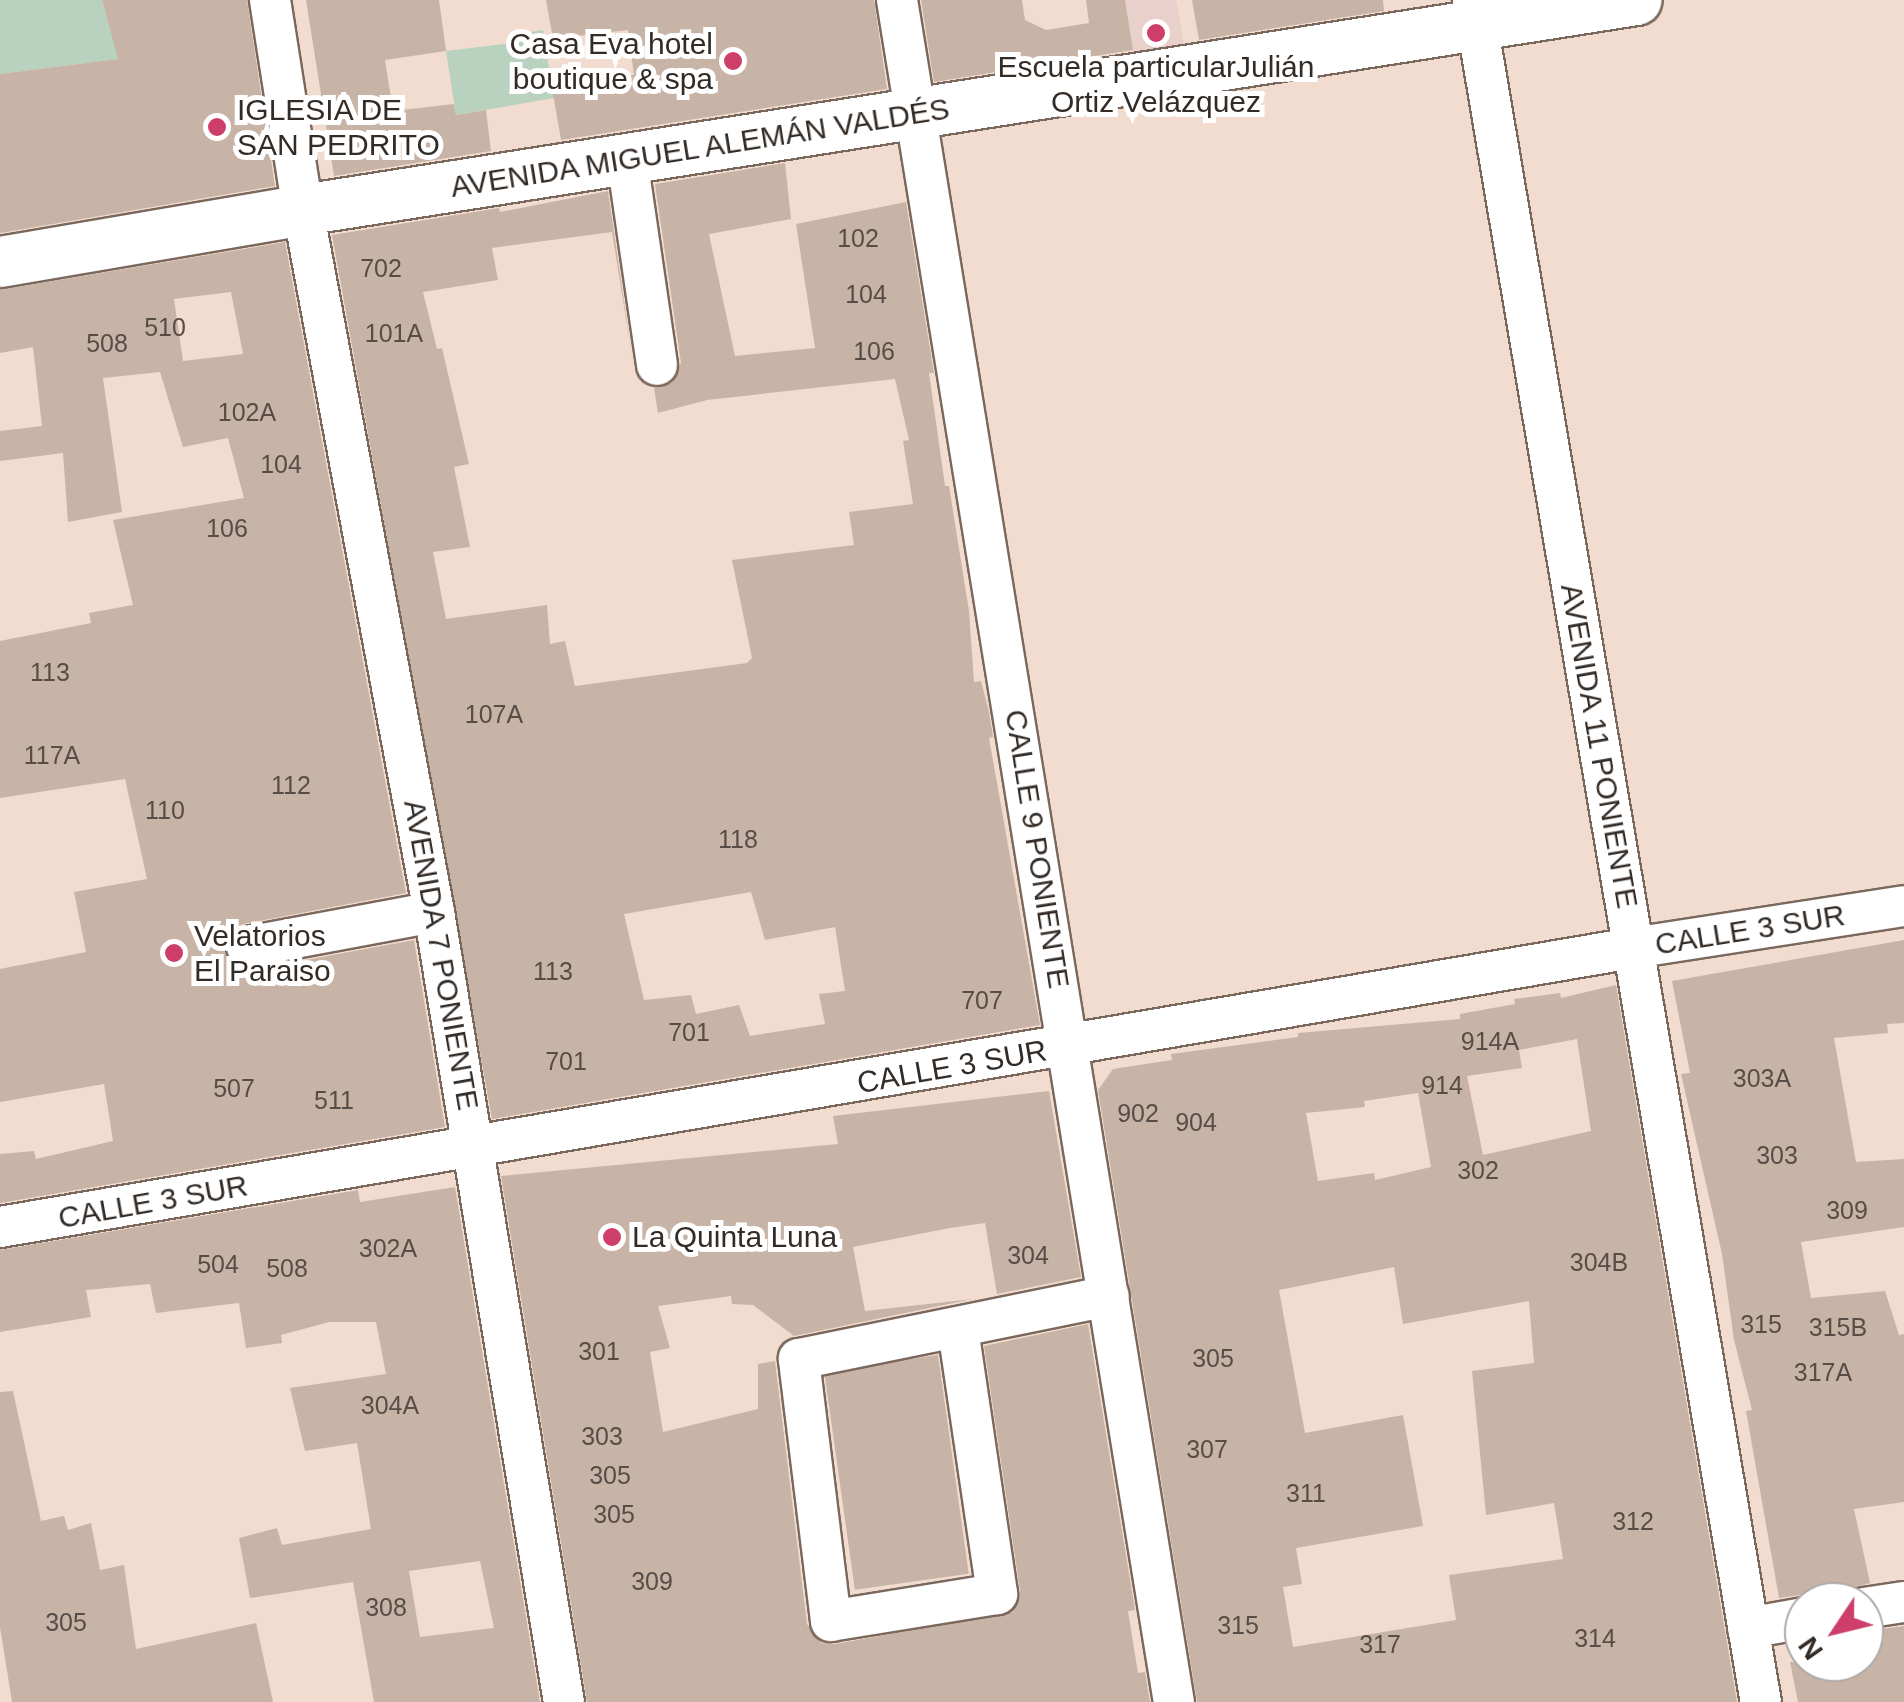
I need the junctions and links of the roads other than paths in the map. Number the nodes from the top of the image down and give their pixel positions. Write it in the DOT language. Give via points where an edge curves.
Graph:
graph roads {
  1 [pos="270,0"];
  2 [pos="897,0"];
  3 [pos="1637,0"];
  4 [pos="1475,13"];
  5 [pos="916,116"];
  6 [pos="628,159"];
  7 [pos="303,210"];
  8 [pos="0,262"];
  9 [pos="657,365"];
  10 [pos="1904,906"];
  11 [pos="434,912"];
  12 [pos="246,946"];
  13 [pos="1634,948"];
  14 [pos="1070,1047"];
  15 [pos="475,1148"];
  16 [pos="0,1228"];
  17 [pos="1110,1296"];
  18 [pos="958,1329"];
  19 [pos="1784,1622"];
  20 [pos="1748,1628"];
  21 [pos="564,1702"];
  22 [pos="1174,1702"];
  23 [pos="1761,1702"];
  1 -- 7 [label="street, AVENIDA 7 PONIENTE"];
  2 -- 5 [label="street, CALLE 9 PONIENTE"];
  3 -- 4 [label="main road, AVENIDA MIGUEL ALEMÁN VALDÉS"];
  4 -- 5 [label="main road, AVENIDA MIGUEL ALEMÁN VALDÉS"];
  4 -- 13 [label="street, AVENIDA 11 PONIENTE"];
  5 -- 6 [label="main road, AVENIDA MIGUEL ALEMÁN VALDÉS"];
  5 -- 14 [label="street, CALLE 9 PONIENTE"];
  6 -- 7 [label="main road, AVENIDA MIGUEL ALEMÁN VALDÉS"];
  6 -- 9 [label="street"];
  7 -- 8 [label="main road, AVENIDA MIGUEL ALEMÁN VALDÉS"];
  7 -- 11 [label="street, AVENIDA 7 PONIENTE"];
  10 -- 13 [label="street, CALLE 3 SUR"];
  11 -- 12 [label="street"];
  11 -- 15 [label="street, AVENIDA 7 PONIENTE"];
  13 -- 14 [label="street, CALLE 3 SUR"];
  13 -- 20 [label="street, AVENIDA 11 PONIENTE"];
  14 -- 15 [label="street, CALLE 3 SUR"];
  14 -- 17 [label="street, CALLE 9 PONIENTE"];
  15 -- 16 [label="street, CALLE 3 SUR"];
  15 -- 21 [label="street, AVENIDA 7 PONIENTE"];
  17 -- 18 [label="street"];
  17 -- 22 [label="street, CALLE 9 PONIENTE"];
  18 -- 18 [label="street" via="798,1359 831,1622 997,1594"];
  19 -- 20 [label="street"];
  20 -- 23 [label="street, AVENIDA 11 PONIENTE"];
}
